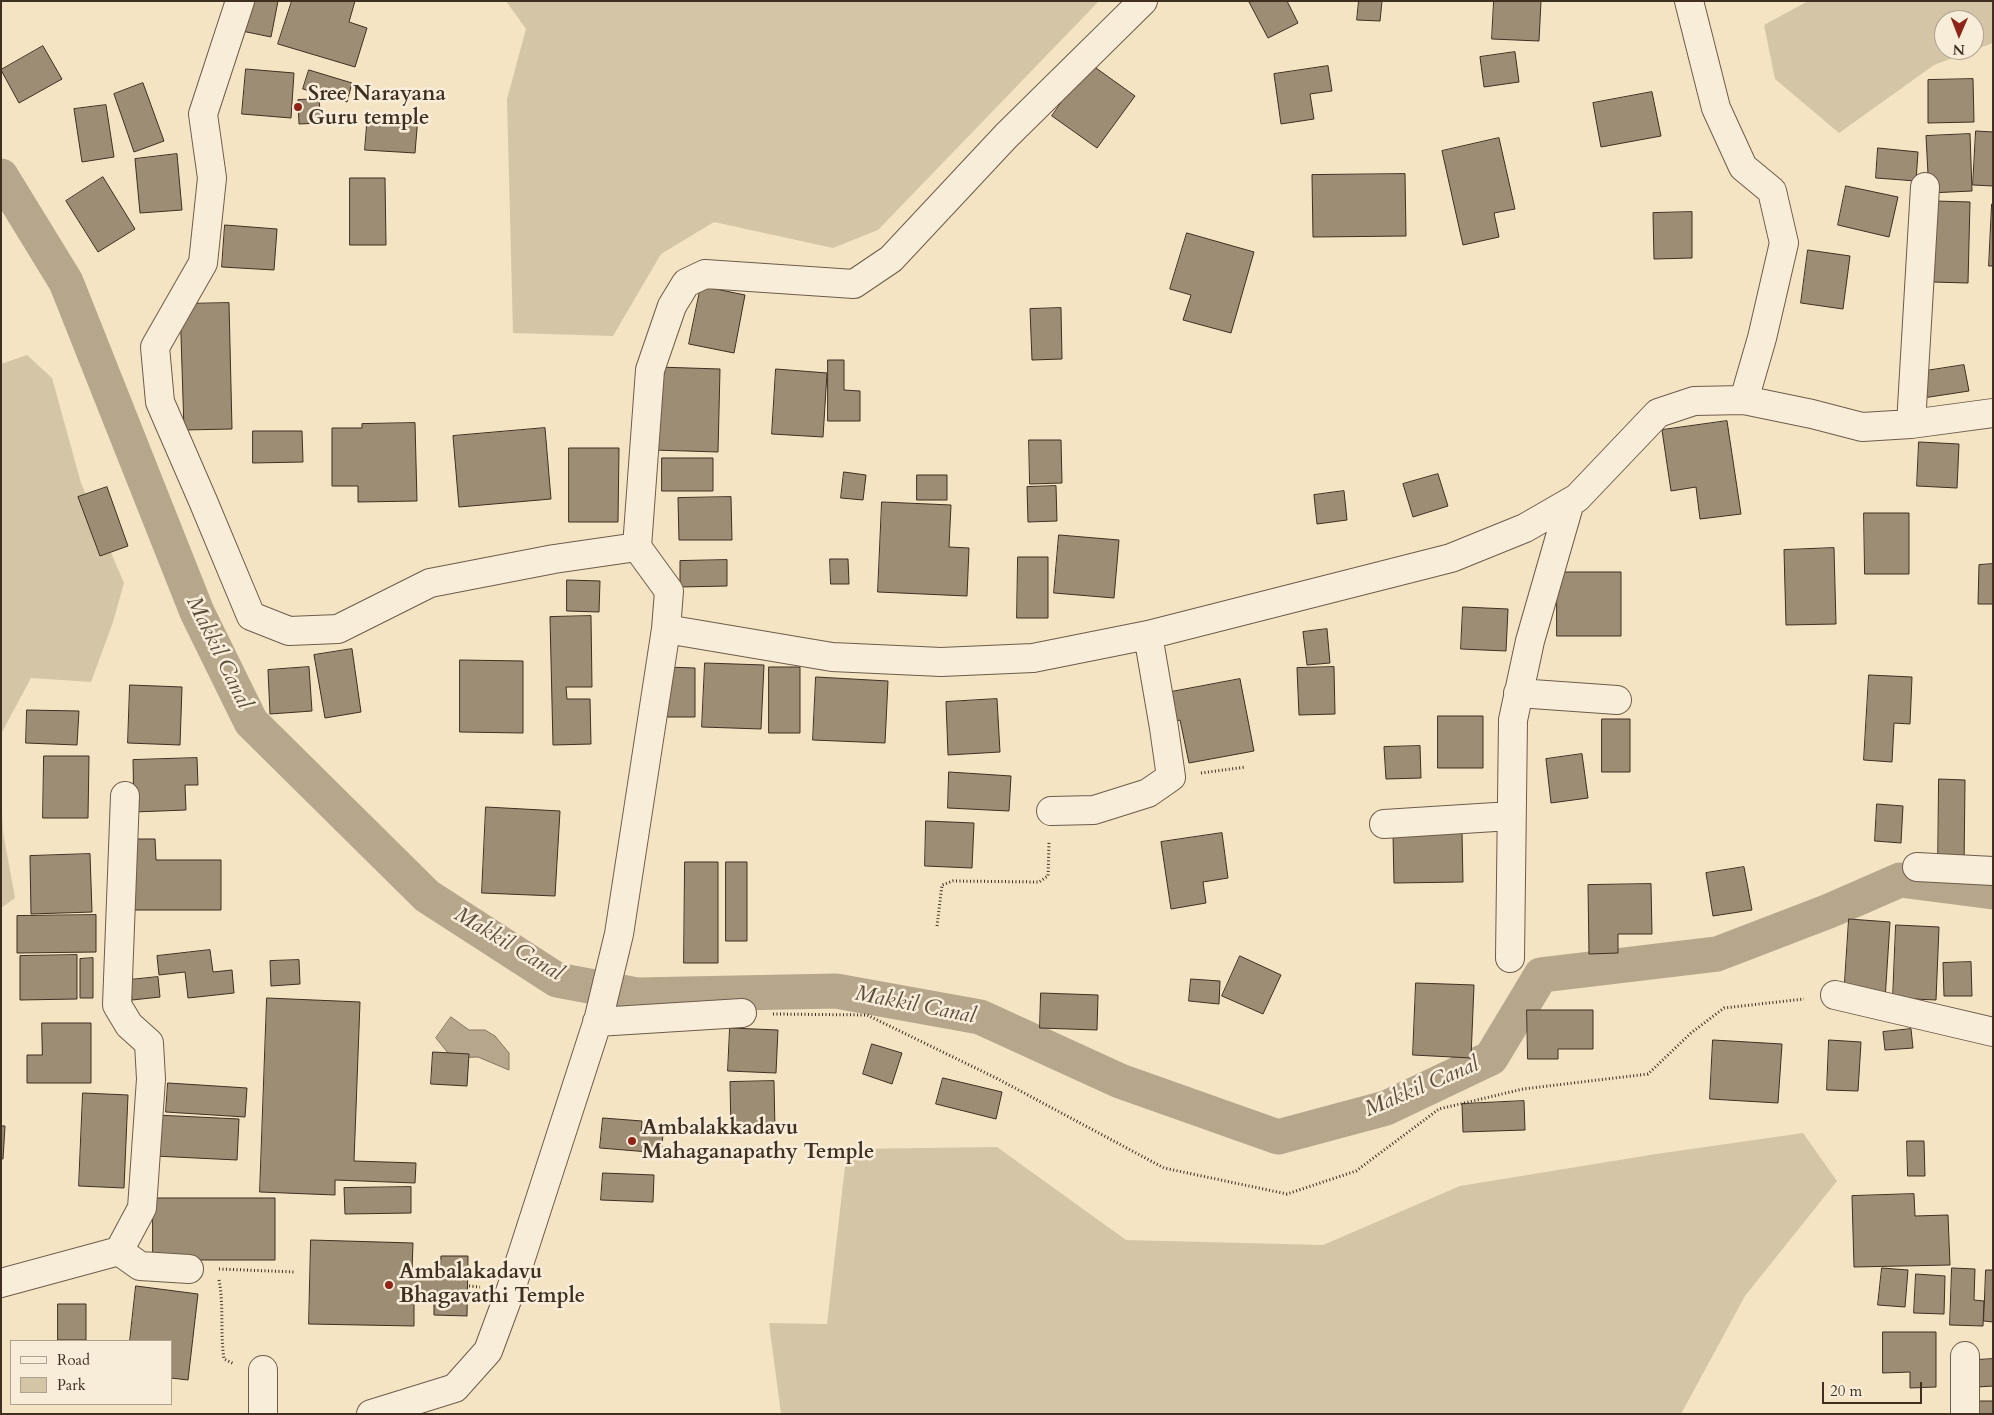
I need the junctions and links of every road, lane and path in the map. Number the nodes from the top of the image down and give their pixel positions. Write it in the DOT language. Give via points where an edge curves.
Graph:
graph roads {
  1 [pos="240,1"];
  2 [pos="1143,1"];
  3 [pos="1689,1"];
  4 [pos="1925,187"];
  5 [pos="1744,400"];
  6 [pos="1993,413"];
  7 [pos="1911,424"];
  8 [pos="1570,502"];
  9 [pos="637,547"];
  10 [pos="666,630"];
  11 [pos="1148,635"];
  12 [pos="1518,693"];
  13 [pos="1617,700"];
  14 [pos="1246,766"];
  15 [pos="1170,777"];
  16 [pos="125,796"];
  17 [pos="1051,811"];
  18 [pos="1511,816"];
  19 [pos="1384,824"];
  20 [pos="1917,867"];
  21 [pos="1993,871"];
  22 [pos="937,926"];
  23 [pos="1510,958"];
  24 [pos="1835,995"];
  25 [pos="742,1013"];
  26 [pos="598,1020"];
  27 [pos="1993,1032"];
  28 [pos="119,1251"];
  29 [pos="189,1269"];
  30 [pos="216,1269"];
  31 [pos="295,1272"];
  32 [pos="1,1283"];
  33 [pos="1965,1356"];
  34 [pos="263,1370"];
  35 [pos="263,1414"];
  36 [pos="371,1414"];
  37 [pos="1965,1414"];
  1 -- 9 [label="street" via="203,114 212,178 203,263 155,347 160,402 251,616 289,631 338,629 430,583"];
  2 -- 9 [label="street" via="1006,136 891,259 854,284 705,274 686,283 672,306 650,370"];
  3 -- 5 [label="street" via="1716,108 1743,168 1772,191 1784,243"];
  4 -- 7 [label="street"];
  5 -- 7 [label="street" via="1862,427"];
  5 -- 8 [label="street" via="1694,401 1658,413"];
  6 -- 7 [label="street"];
  8 -- 11 [label="street" via="1525,528 1451,558"];
  8 -- 12 [label="street"];
  9 -- 10 [label="street" via="669,591"];
  10 -- 11 [label="street" via="832,657 941,662 1034,658"];
  10 -- 26 [label="street" via="619,934"];
  11 -- 15 [label="street"];
  12 -- 13 [label="street"];
  12 -- 18 [label="street" via="1513,720"];
  14 -- 15 [label="path"];
  15 -- 17 [label="street" via="1148,793 1094,810"];
  16 -- 28 [label="street" via="117,1005 129,1025 149,1043 151,1079 142,1208"];
  17 -- 22 [label="path" via="1048,876 1039,882 953,881 942,885"];
  18 -- 19 [label="street"];
  18 -- 23 [label="street"];
  20 -- 21 [label="street"];
  24 -- 25 [label="path" via="1724,1008 1648,1074 1523,1089 1439,1109 1356,1171 1286,1194 1164,1168 998,1078 867,1015"];
  24 -- 27 [label="street"];
  25 -- 26 [label="street"];
  26 -- 36 [label="street" via="488,1351 455,1388"];
  28 -- 29 [label="street" via="140,1266"];
  28 -- 32 [label="street"];
  29 -- 30 [label="path"];
  30 -- 31 [label="path"];
  30 -- 34 [label="path" via="224,1359"];
  33 -- 37 [label="street"];
  34 -- 35 [label="street"];
}
